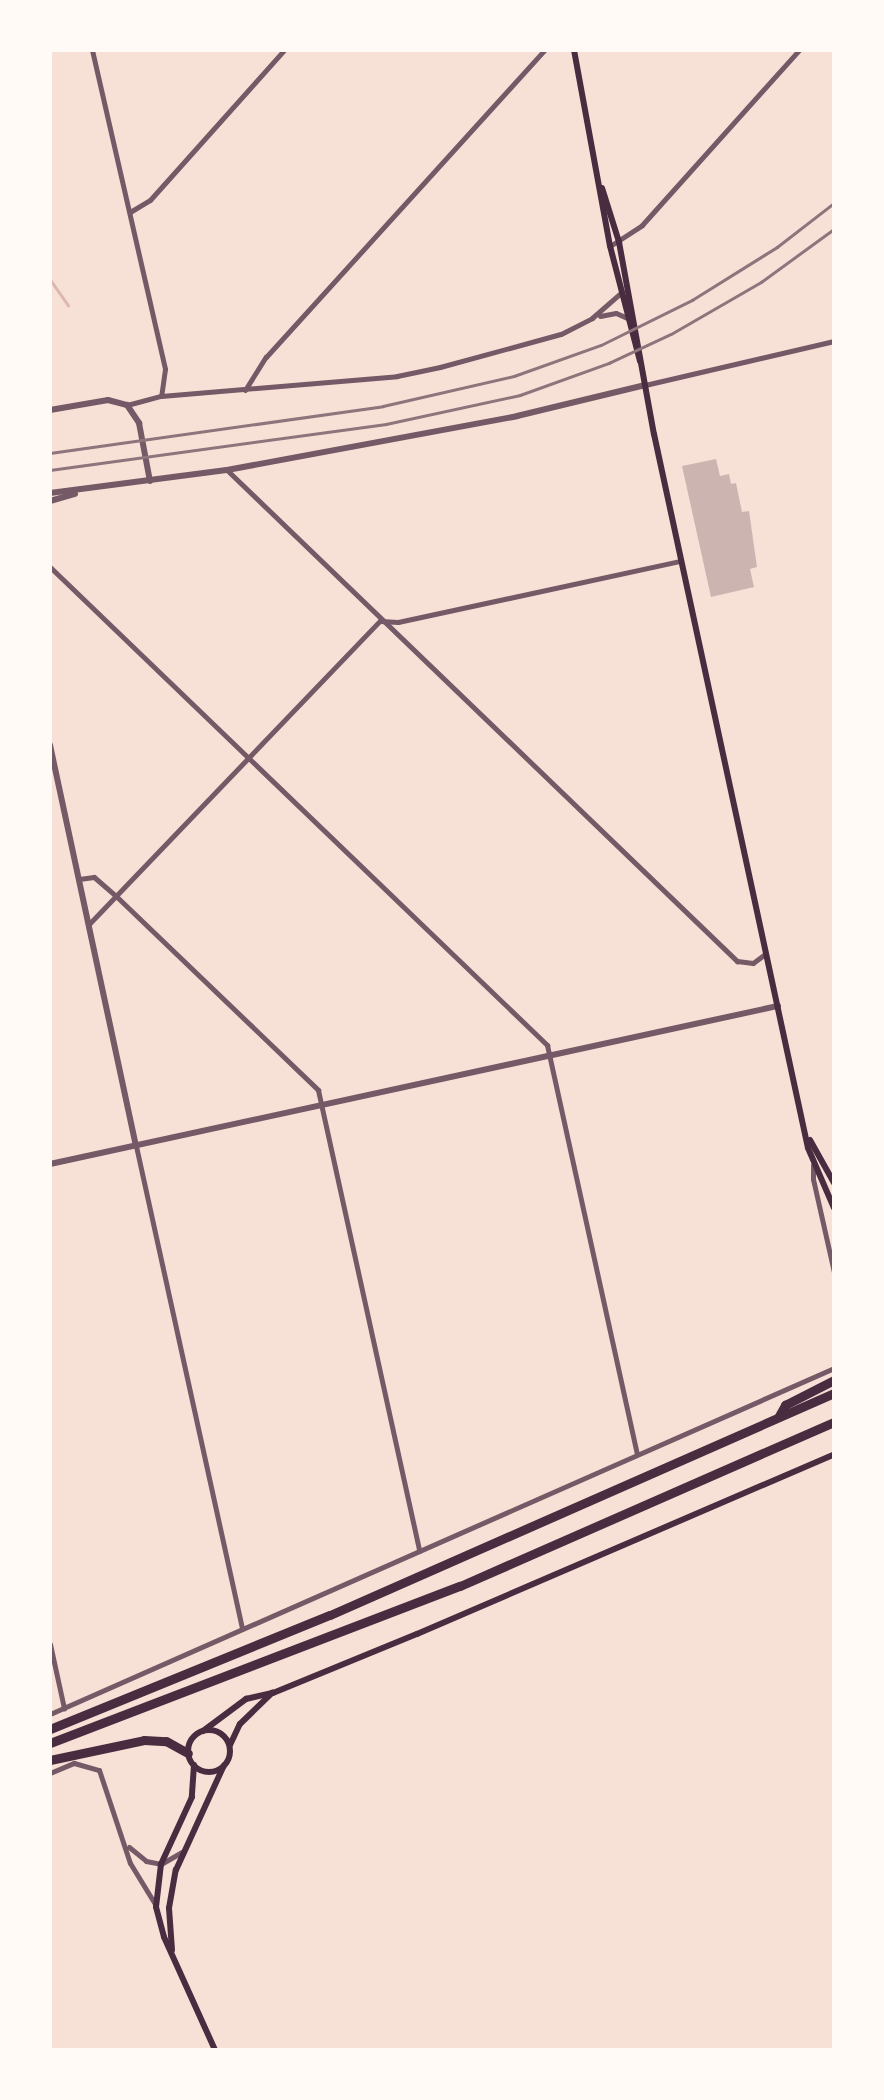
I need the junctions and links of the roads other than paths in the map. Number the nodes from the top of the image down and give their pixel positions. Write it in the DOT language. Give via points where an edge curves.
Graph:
graph roads {
  1 [pos="92,50"];
  2 [pos="284,50"];
  3 [pos="544,50"];
  4 [pos="574,50"];
  5 [pos="799,50"];
  6 [pos="602,188"];
  7 [pos="130,212"];
  8 [pos="619,242"];
  9 [pos="610,246"];
  10 [pos="620,294"];
  11 [pos="592,318"];
  12 [pos="630,321"];
  13 [pos="834,342"];
  14 [pos="646,385"];
  15 [pos="245,390"];
  16 [pos="161,396"];
  17 [pos="126,405"];
  18 [pos="50,410"];
  19 [pos="227,470"];
  20 [pos="150,481"];
  21 [pos="100,488"];
  22 [pos="50,493"];
  23 [pos="50,501"];
  24 [pos="682,561"];
  25 [pos="50,570"];
  26 [pos="380,621"];
  27 [pos="50,745"];
  28 [pos="248,759"];
  29 [pos="80,879"];
  30 [pos="117,897"];
  31 [pos="89,924"];
  32 [pos="767,952"];
  33 [pos="780,1006"];
  34 [pos="549,1056"];
  35 [pos="323,1106"];
  36 [pos="810,1139"];
  37 [pos="136,1146"];
  38 [pos="50,1164"];
  39 [pos="814,1165"];
  40 [pos="834,1182"];
  41 [pos="834,1208"];
  42 [pos="834,1272"];
  43 [pos="834,1368"];
  44 [pos="834,1380"];
  45 [pos="834,1393"];
  46 [pos="776,1418"];
  47 [pos="834,1422"];
  48 [pos="637,1453"];
  49 [pos="834,1454"];
  50 [pos="419,1550"];
  51 [pos="242,1629"];
  52 [pos="50,1644"];
  53 [pos="273,1692"];
  54 [pos="64,1708"];
  55 [pos="50,1714"];
  56 [pos="50,1730"];
  57 [pos="203,1731"];
  58 [pos="50,1743"];
  59 [pos="230,1747"];
  60 [pos="188,1753"];
  61 [pos="50,1760"];
  62 [pos="194,1765"];
  63 [pos="224,1765"];
  64 [pos="50,1773"];
  65 [pos="126,1843"];
  66 [pos="182,1852"];
  67 [pos="161,1864"];
  68 [pos="156,1907"];
  69 [pos="173,1956"];
  70 [pos="215,2050"];
  1 -- 7 [label="street"];
  2 -- 7 [label="street" via="150,200"];
  3 -- 15 [label="street" via="266,357"];
  4 -- 6 [label="main road"];
  5 -- 8 [label="street" via="642,225"];
  6 -- 8 [label="main road"];
  6 -- 9 [label="main road"];
  7 -- 16 [label="street" via="165,369"];
  8 -- 9 [label="street"];
  8 -- 12 [label="main road"];
  9 -- 10 [label="main road"];
  10 -- 11 [label="street"];
  10 -- 12 [label="main road"];
  11 -- 12 [label="street" via="616,313"];
  11 -- 15 [label="street" via="540,342 412,373"];
  12 -- 14 [label="main road"];
  13 -- 14 [label="street"];
  14 -- 19 [label="street"];
  14 -- 24 [label="main road"];
  15 -- 16 [label="street"];
  16 -- 17 [label="street"];
  17 -- 18 [label="street" via="108,400"];
  17 -- 20 [label="street" via="139,423"];
  19 -- 20 [label="street"];
  19 -- 26 [label="street"];
  20 -- 21 [label="street"];
  21 -- 22 [label="street"];
  21 -- 23 [label="street"];
  24 -- 26 [label="street"];
  24 -- 32 [label="main road"];
  25 -- 28 [label="street"];
  26 -- 28 [label="street"];
  26 -- 32 [label="street" via="738,961 753,963"];
  27 -- 29 [label="street"];
  28 -- 30 [label="street"];
  28 -- 34 [label="street" via="547,1045"];
  29 -- 30 [label="street" via="94,878"];
  29 -- 31 [label="street"];
  30 -- 31 [label="street"];
  30 -- 35 [label="street" via="318,1090"];
  31 -- 37 [label="street"];
  32 -- 33 [label="main road"];
  33 -- 34 [label="street"];
  33 -- 36 [label="main road"];
  34 -- 35 [label="street"];
  34 -- 48 [label="street"];
  35 -- 37 [label="street"];
  35 -- 50 [label="street"];
  36 -- 39 [label="main road"];
  36 -- 40 [label="main road"];
  37 -- 38 [label="street"];
  37 -- 51 [label="street"];
  39 -- 41 [label="main road"];
  39 -- 42 [label="street"];
  43 -- 48 [label="street"];
  44 -- 46 [label="highway" via="785,1405"];
  45 -- 46 [label="highway"];
  46 -- 56 [label="highway"];
  47 -- 58 [label="highway" via="460,1586"];
  48 -- 50 [label="street"];
  49 -- 53 [label="main road"];
  50 -- 51 [label="street"];
  51 -- 54 [label="street"];
  52 -- 54 [label="street"];
  53 -- 57 [label="main road" via="228,1709"];
  53 -- 59 [label="main road" via="240,1724"];
  54 -- 55 [label="street"];
  57 -- 59 [label="main road" via="222,1735"];
  57 -- 60 [label="main road"];
  59 -- 63 [label="main road"];
  60 -- 61 [label="highway" via="166,1741 144,1740"];
  60 -- 62 [label="main road"];
  62 -- 63 [label="main road" via="206,1771"];
  62 -- 67 [label="main road" via="192,1798"];
  63 -- 66 [label="main road"];
  64 -- 65 [label="street" via="74,1763 99,1770"];
  65 -- 67 [label="street" via="146,1861"];
  65 -- 68 [label="street"];
  66 -- 67 [label="street"];
  66 -- 69 [label="main road" via="169,1908"];
  67 -- 68 [label="main road"];
  68 -- 69 [label="main road"];
  69 -- 70 [label="main road"];
}
